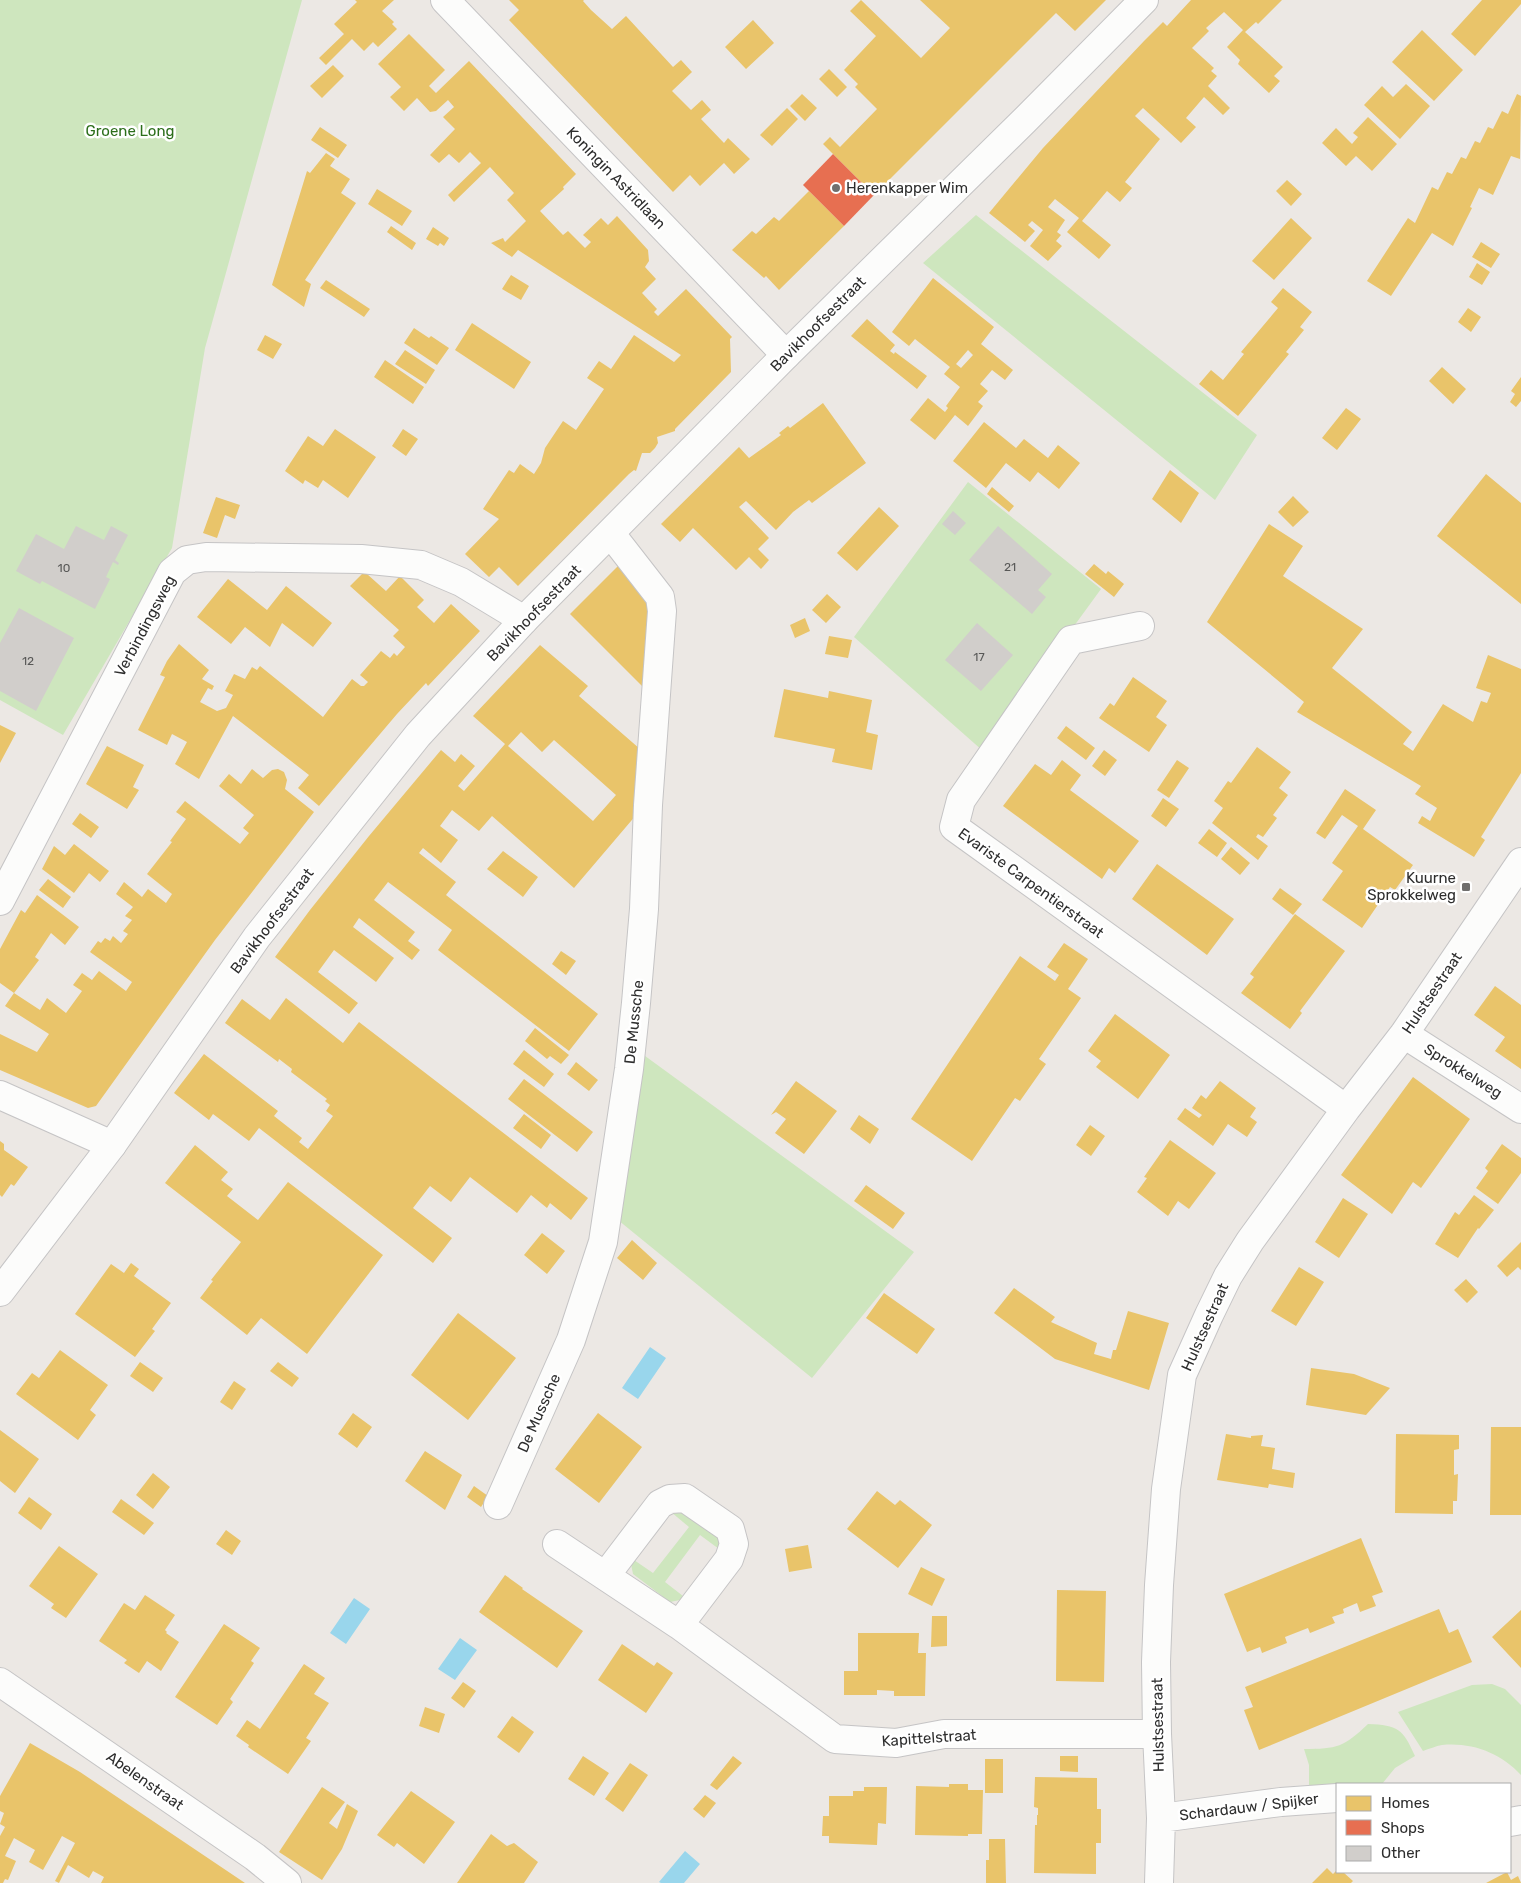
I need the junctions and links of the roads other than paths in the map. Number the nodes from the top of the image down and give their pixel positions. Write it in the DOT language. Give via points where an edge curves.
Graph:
graph roads {
  1 [pos="445,0"];
  2 [pos="1144,0"];
  3 [pos="786,355"];
  4 [pos="611,534"];
  5 [pos="524,620"];
  6 [pos="1140,626"];
  7 [pos="1521,862"];
  8 [pos="0,901"];
  9 [pos="1404,1034"];
  10 [pos="0,1095"];
  11 [pos="1521,1109"];
  12 [pos="1346,1110"];
  13 [pos="112,1144"];
  14 [pos="0,1292"];
  15 [pos="498,1506"];
  16 [pos="557,1544"];
  17 [pos="606,1575"];
  18 [pos="679,1625"];
  19 [pos="0,1682"];
  20 [pos="1157,1734"];
  21 [pos="1336,1798"];
  22 [pos="1161,1818"];
  23 [pos="287,1883"];
  24 [pos="1160,1883"];
  1 -- 3 [label="street, Koningin Astridlaan"];
  2 -- 3 [label="street, Bavikhoofsestraat"];
  3 -- 4 [label="street, Bavikhoofsestraat"];
  4 -- 5 [label="street, Bavikhoofsestraat"];
  4 -- 15 [label="street, De Mussche" via="660,597 662,611 644,909 629,1069 603,1242 571,1340"];
  5 -- 8 [label="street, Verbindingsweg" via="461,582 420,565 361,559 206,557 187,560 172,572"];
  5 -- 13 [label="street, Bavikhoofsestraat" via="418,735 257,937"];
  6 -- 12 [label="street, Evariste Carpentierstraat" via="1071,640 960,800 954,827"];
  7 -- 9 [label="street, Hulstsestraat"];
  9 -- 11 [label="street, Sprokkelweg"];
  9 -- 12 [label="street, Hulstsestraat"];
  10 -- 13 [label="street"];
  12 -- 20 [label="street, Hulstsestraat" via="1228,1276 1182,1375 1166,1489 1161,1553 1156,1662"];
  13 -- 14 [label="street, Bavikhoofsestraat"];
  16 -- 17 [label="street, Kapittelstraat"];
  17 -- 18 [label="street, Kapittelstraat"];
  17 -- 18 [label="street" via="660,1504 670,1499 686,1498 730,1530 734,1544 729,1559"];
  18 -- 20 [label="street, Kapittelstraat" via="835,1739 896,1743 944,1734"];
  19 -- 23 [label="street, Abelenstraat"];
  20 -- 22 [label="street, Hulstsestraat"];
  21 -- 22 [label="street, Schardauw / Spijker"];
  22 -- 24 [label="street, Hulstsestraat"];
}
